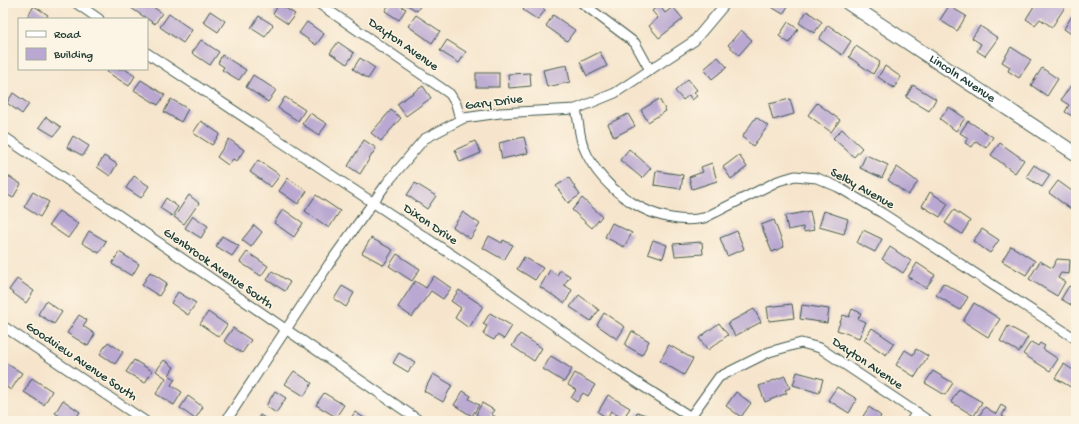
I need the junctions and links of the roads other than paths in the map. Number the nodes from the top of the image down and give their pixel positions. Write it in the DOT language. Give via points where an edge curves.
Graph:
graph roads {
  1 [pos="76,3"];
  2 [pos="318,3"];
  3 [pos="582,3"];
  4 [pos="726,3"];
  5 [pos="848,3"];
  6 [pos="98,18"];
  7 [pos="148,54"];
  8 [pos="650,70"];
  9 [pos="576,110"];
  10 [pos="460,120"];
  11 [pos="3,136"];
  12 [pos="1076,154"];
  13 [pos="373,202"];
  14 [pos="3,326"];
  15 [pos="286,331"];
  16 [pos="1076,339"];
  17 [pos="917,412"];
  18 [pos="694,419"];
  19 [pos="145,421"];
  20 [pos="226,421"];
  21 [pos="420,421"];
  22 [pos="911,421"];
  23 [pos="929,421"];
  1 -- 6 [label="street"];
  2 -- 10 [label="street, Dayton Avenue" via="450,94 456,104"];
  3 -- 8 [label="street" via="636,43"];
  4 -- 8 [label="street, Gary Drive" via="694,41"];
  5 -- 12 [label="street, Lincoln Avenue"];
  7 -- 13 [label="street, Dixon Drive"];
  8 -- 9 [label="street, Gary Drive" via="615,93"];
  9 -- 10 [label="street, Gary Drive" via="500,113"];
  9 -- 16 [label="street, Selby Avenue" via="584,148 603,180 638,206 669,218 694,220 704,218 778,181 795,176 817,178 838,187 882,213"];
  10 -- 13 [label="street, Gary Drive" via="424,139"];
  11 -- 15 [label="street, Glenbrook Avenue South"];
  13 -- 15 [label="street, Gary Drive"];
  13 -- 18 [label="street, Dixon Drive" via="616,369"];
  14 -- 19 [label="street, Goodview Avenue South"];
  15 -- 20 [label="street, Gary Drive"];
  15 -- 21 [label="street, Glenbrook Avenue South"];
  17 -- 18 [label="street, Dayton Avenue" via="820,348 801,343 769,352 720,377"];
  17 -- 22 [label="street"];
  17 -- 23 [label="street, Dayton Avenue"];
}
